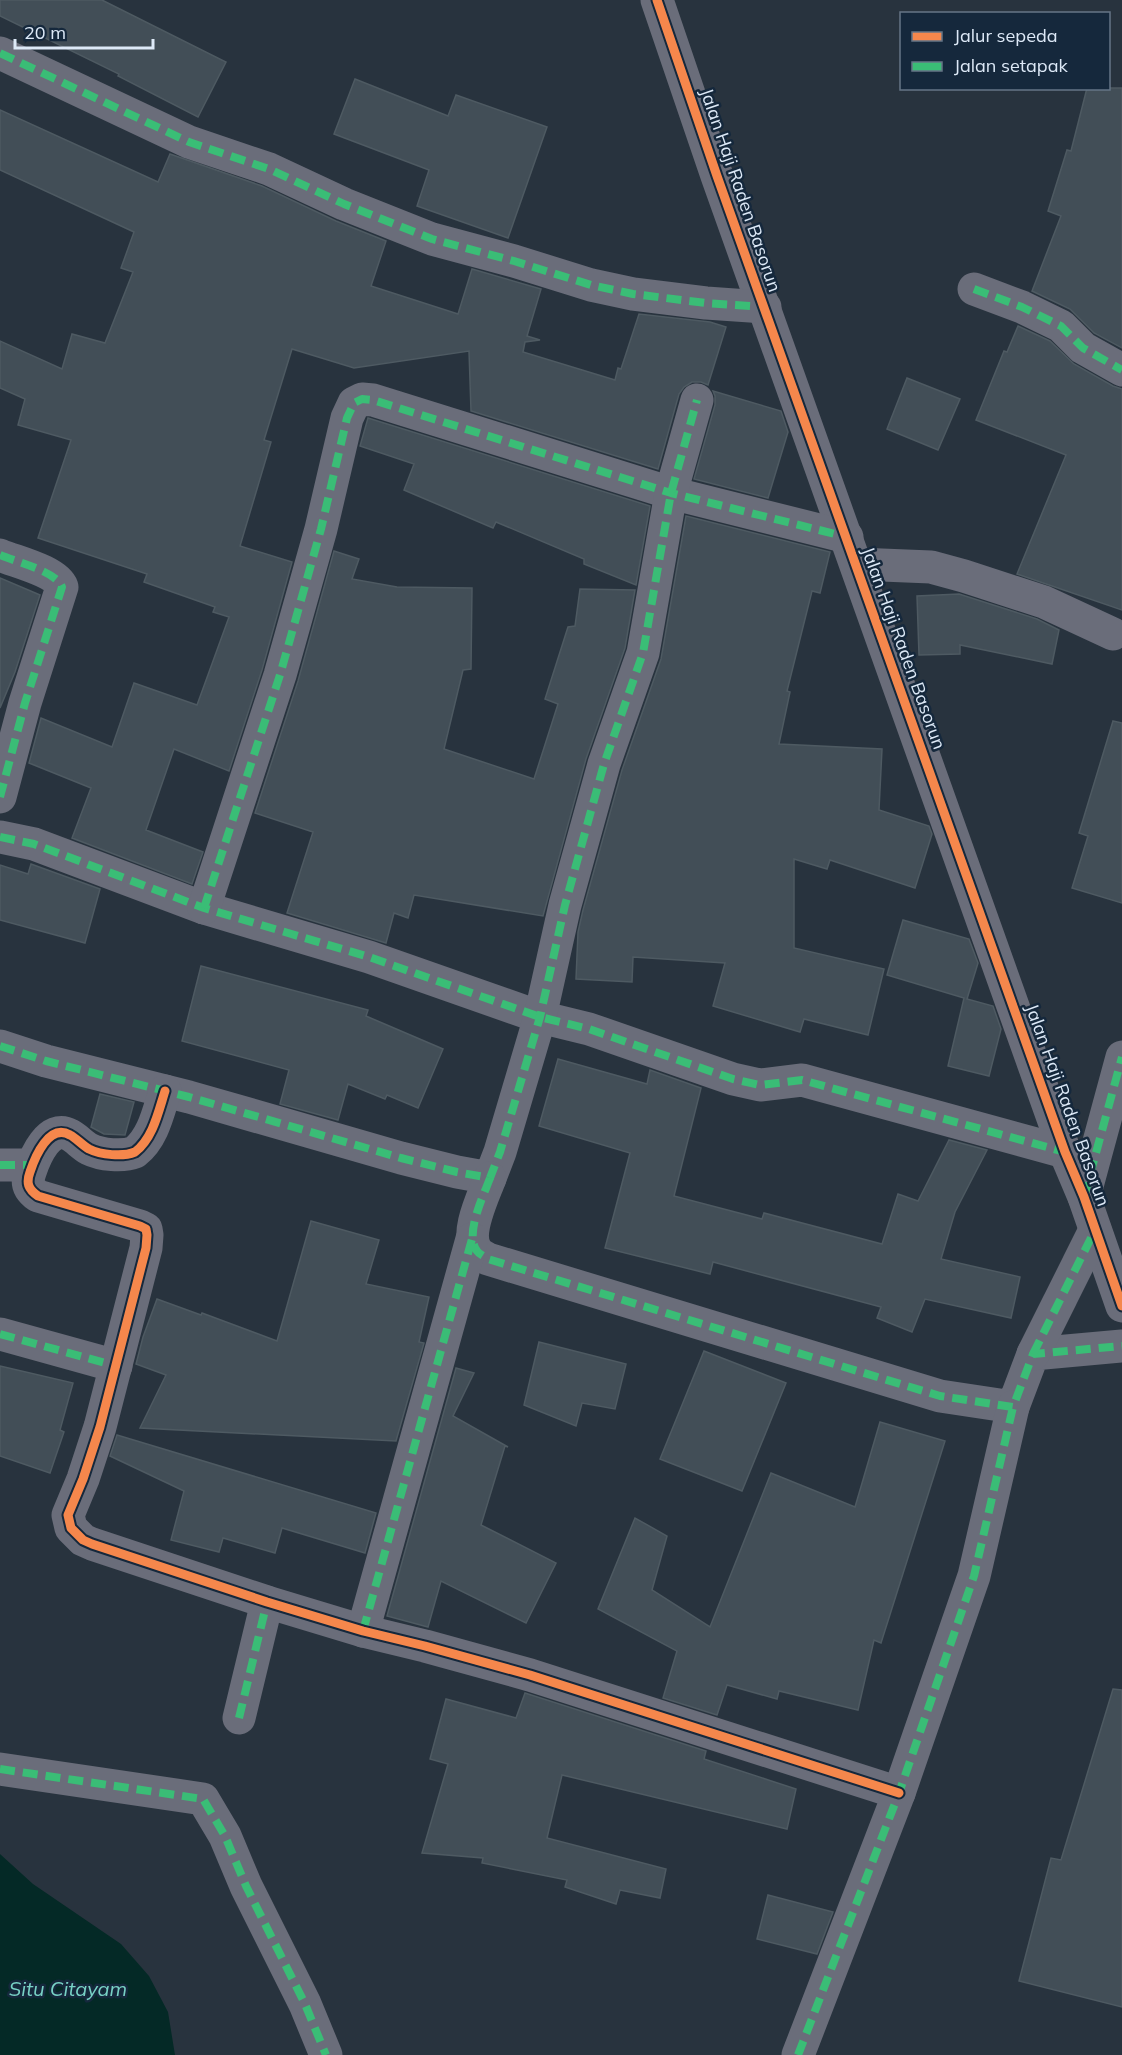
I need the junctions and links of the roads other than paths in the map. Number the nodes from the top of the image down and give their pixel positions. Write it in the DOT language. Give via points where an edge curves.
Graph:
graph roads {
  1 [pos="657,0"];
  2 [pos="0,53"];
  3 [pos="974,289"];
  4 [pos="765,307"];
  5 [pos="1122,370"];
  6 [pos="697,400"];
  7 [pos="671,494"];
  8 [pos="852,551"];
  9 [pos="0,555"];
  10 [pos="1113,634"];
  11 [pos="0,797"];
  12 [pos="0,837"];
  13 [pos="204,908"];
  14 [pos="540,1017"];
  15 [pos="0,1046"];
  16 [pos="1122,1057"];
  17 [pos="165,1091"];
  18 [pos="1065,1152"];
  19 [pos="0,1165"];
  20 [pos="32,1165"];
  21 [pos="490,1178"];
  22 [pos="1084,1197"];
  23 [pos="1095,1230"];
  24 [pos="472,1239"];
  25 [pos="1122,1306"];
  26 [pos="0,1334"];
  27 [pos="1122,1346"];
  28 [pos="1033,1354"];
  29 [pos="116,1366"];
  30 [pos="1013,1407"];
  31 [pos="267,1602"];
  32 [pos="363,1631"];
  33 [pos="239,1718"];
  34 [pos="0,1769"];
  35 [pos="899,1793"];
  36 [pos="326,2055"];
  37 [pos="798,2055"];
  1 -- 4 [label="street, Jalan Haji Raden Basorun"];
  2 -- 4 [label="street" via="189,142 269,169 432,239 591,285 643,295"];
  3 -- 5 [label="street" via="1060,326 1083,348"];
  4 -- 8 [label="street, Jalan Haji Raden Basorun"];
  6 -- 7 [label="street"];
  7 -- 8 [label="street"];
  7 -- 13 [label="street" via="373,400 354,403 280,675"];
  7 -- 14 [label="street" via="643,653 604,764 565,904"];
  8 -- 10 [label="street" via="964,576 1044,602"];
  8 -- 18 [label="street, Jalan Haji Raden Basorun"];
  9 -- 11 [label="street" via="57,579 62,592 25,703"];
  12 -- 13 [label="street" via="34,844"];
  13 -- 14 [label="street" via="369,957"];
  14 -- 18 [label="street" via="589,1029 733,1079 760,1084 802,1080"];
  14 -- 21 [label="street"];
  15 -- 17 [label="street"];
  16 -- 22 [label="street"];
  17 -- 20 [label="street" via="153,1129 135,1152 111,1154 89,1149 69,1134 57,1133 47,1139"];
  17 -- 21 [label="street" via="401,1158"];
  18 -- 22 [label="street, Jalan Haji Raden Basorun"];
  19 -- 20 [label="street"];
  20 -- 29 [label="street" via="28,1186 38,1196 146,1229 146,1248"];
  21 -- 24 [label="street"];
  22 -- 23 [label="street, Jalan Haji Raden Basorun"];
  23 -- 25 [label="street, Jalan Haji Raden Basorun"];
  23 -- 28 [label="street"];
  24 -- 30 [label="street" via="477,1251 488,1259 940,1396"];
  24 -- 32 [label="street"];
  26 -- 29 [label="street"];
  27 -- 28 [label="street"];
  28 -- 30 [label="street"];
  29 -- 31 [label="street" via="87,1468 68,1515 71,1528 92,1544"];
  30 -- 35 [label="street" via="974,1576"];
  31 -- 32 [label="street"];
  31 -- 33 [label="street"];
  32 -- 35 [label="street" via="530,1675"];
  34 -- 36 [label="street" via="203,1799 225,1836"];
  35 -- 37 [label="street"];
}
